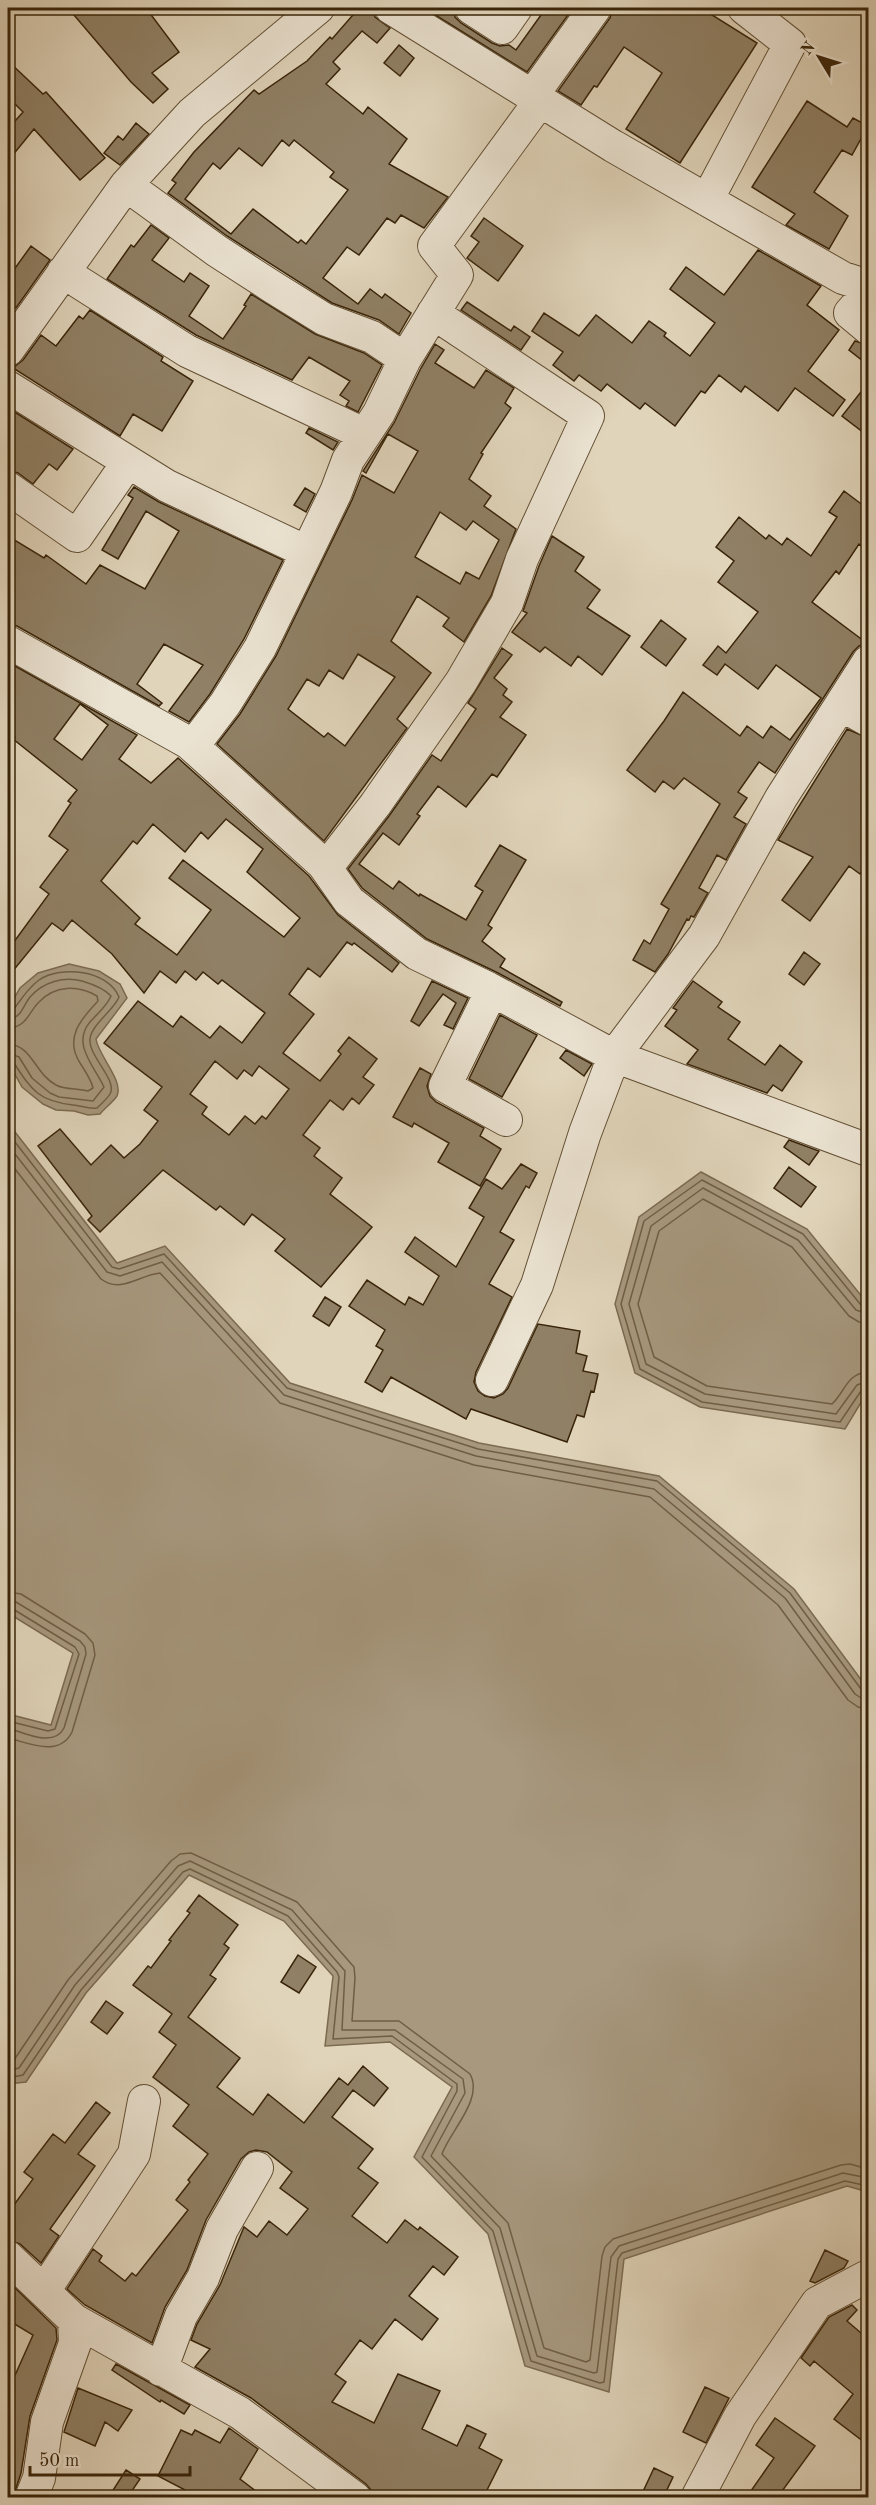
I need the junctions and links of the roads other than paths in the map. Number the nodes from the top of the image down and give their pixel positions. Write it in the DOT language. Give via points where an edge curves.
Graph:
graph roads {
  1 [pos="318,8"];
  2 [pos="391,8"];
  3 [pos="452,8"];
  4 [pos="471,8"];
  5 [pos="516,8"];
  6 [pos="595,8"];
  7 [pos="744,8"];
  8 [pos="431,33"];
  9 [pos="536,98"];
  10 [pos="126,185"];
  11 [pos="707,200"];
  12 [pos="63,272"];
  13 [pos="868,286"];
  14 [pos="868,293"];
  15 [pos="433,313"];
  16 [pos="868,328"];
  17 [pos="8,350"];
  18 [pos="405,359"];
  19 [pos="8,387"];
  20 [pos="364,434"];
  21 [pos="128,462"];
  22 [pos="8,488"];
  23 [pos="307,552"];
  24 [pos="8,642"];
  25 [pos="868,662"];
  26 [pos="841,705"];
  27 [pos="868,720"];
  28 [pos="193,746"];
  29 [pos="326,868"];
  30 [pos="492,990"];
  31 [pos="614,1056"];
  32 [pos="506,1120"];
  33 [pos="868,1150"];
  34 [pos="492,1380"];
  35 [pos="144,2101"];
  36 [pos="258,2168"];
  37 [pos="8,2257"];
  38 [pos="868,2279"];
  39 [pos="44,2291"];
  40 [pos="74,2320"];
  41 [pos="160,2370"];
  42 [pos="31,2498"];
  43 [pos="355,2498"];
  44 [pos="697,2498"];
  1 -- 10 [label="street" via="192,113"];
  2 -- 8 [label="street"];
  3 -- 8 [label="street"];
  4 -- 5 [label="street" via="502,28"];
  6 -- 9 [label="street"];
  7 -- 11 [label="street" via="790,44"];
  8 -- 9 [label="street"];
  9 -- 11 [label="street"];
  9 -- 15 [label="street" via="434,246 456,275"];
  10 -- 12 [label="street"];
  10 -- 18 [label="street" via="270,286 324,319 372,337"];
  11 -- 13 [label="street" via="843,278"];
  12 -- 17 [label="street"];
  12 -- 20 [label="street" via="187,351"];
  14 -- 16 [label="street" via="850,313"];
  15 -- 18 [label="street"];
  15 -- 29 [label="street" via="588,416 522,559 507,603 461,682"];
  18 -- 20 [label="street" via="379,413"];
  19 -- 21 [label="street"];
  20 -- 23 [label="street" via="348,460"];
  21 -- 22 [label="street" via="78,536"];
  21 -- 23 [label="street" via="167,486"];
  23 -- 28 [label="street" via="260,648"];
  24 -- 28 [label="street"];
  25 -- 26 [label="street"];
  26 -- 27 [label="street"];
  26 -- 31 [label="street" via="781,798 704,936"];
  28 -- 29 [label="street"];
  29 -- 30 [label="street" via="349,901 417,954"];
  30 -- 31 [label="street"];
  30 -- 32 [label="street" via="445,1086"];
  31 -- 33 [label="street"];
  31 -- 34 [label="street" via="537,1285"];
  35 -- 39 [label="street" via="134,2154"];
  36 -- 41 [label="street" via="217,2238 203,2278 181,2316"];
  37 -- 39 [label="street"];
  38 -- 44 [label="street" via="817,2303 740,2416"];
  39 -- 40 [label="street"];
  40 -- 41 [label="street"];
  40 -- 42 [label="street" via="75,2343 47,2422 39,2478"];
  41 -- 43 [label="street" via="240,2414"];
}
